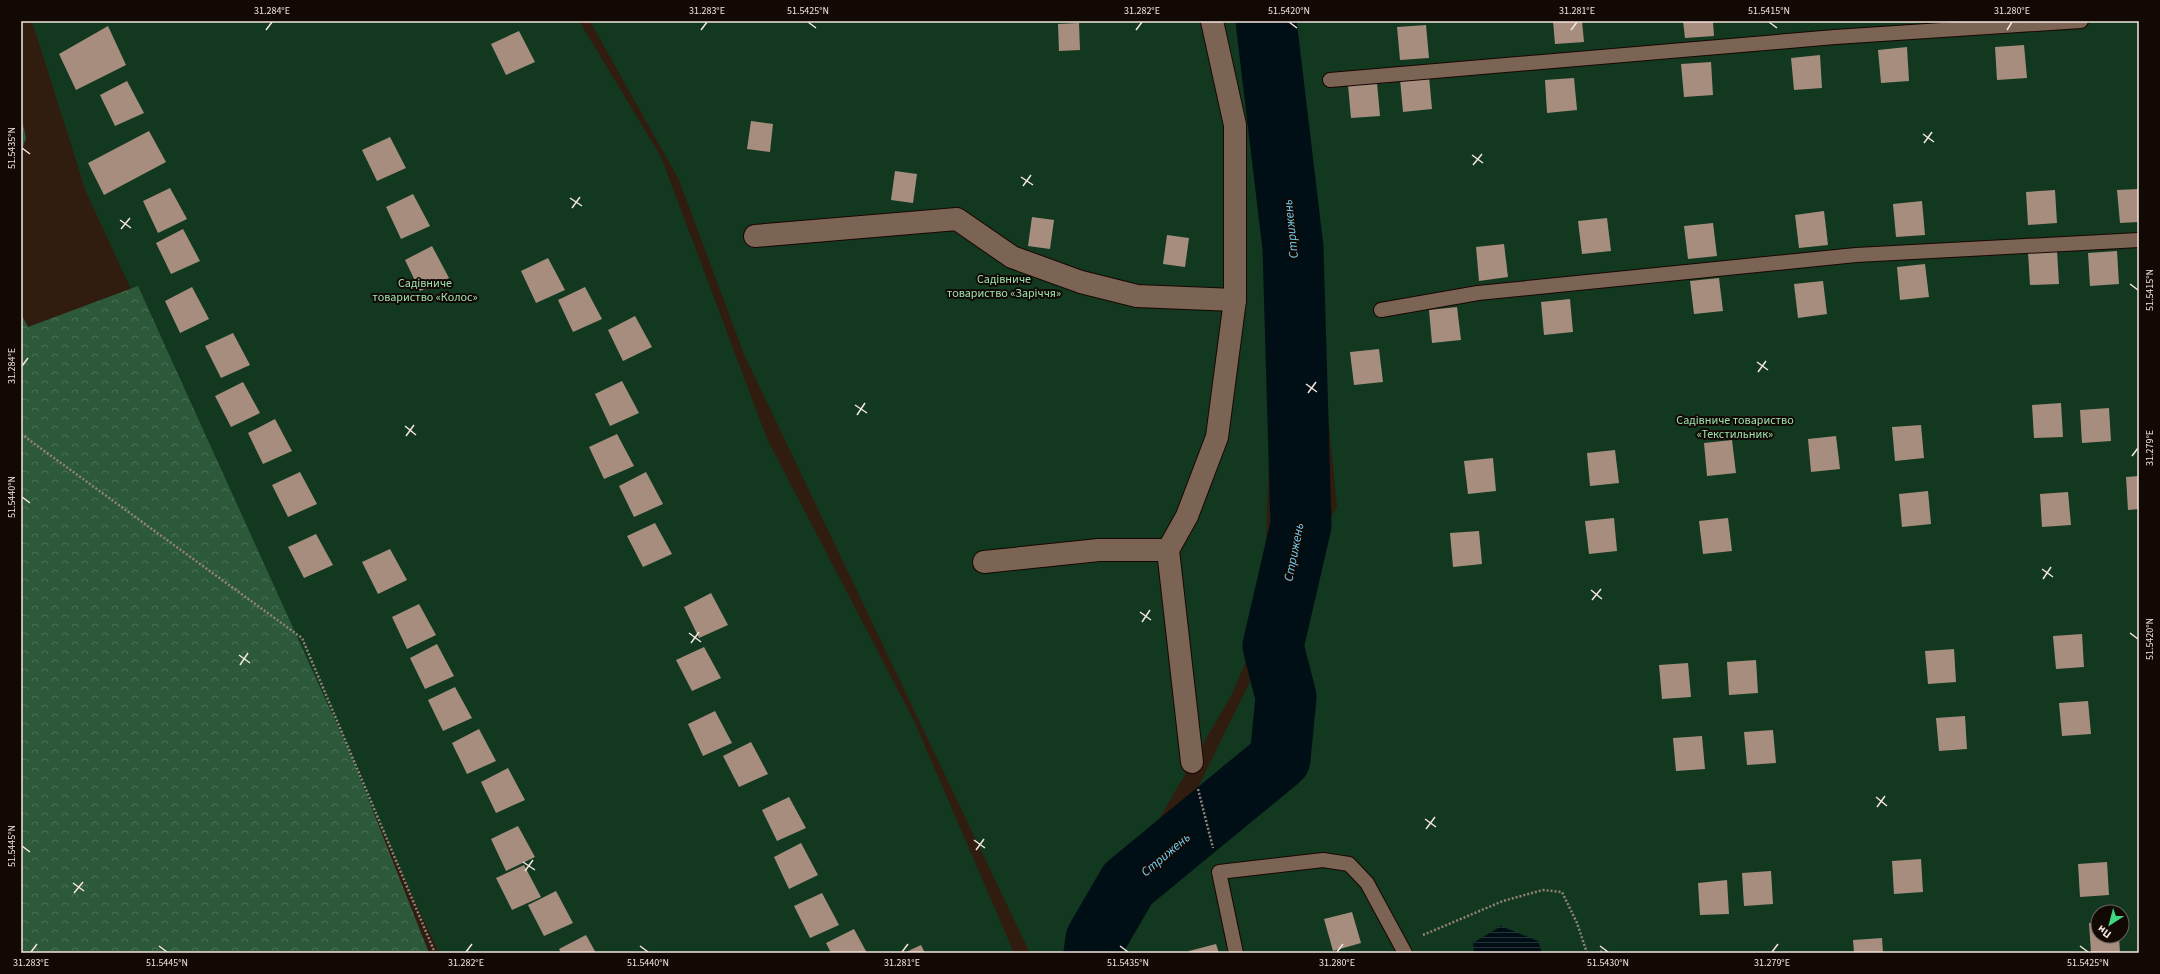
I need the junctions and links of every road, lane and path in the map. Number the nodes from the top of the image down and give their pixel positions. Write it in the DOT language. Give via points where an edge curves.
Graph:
graph roads {
  1 [pos="1212,21"];
  2 [pos="2081,21"];
  3 [pos="1330,80"];
  4 [pos="755,236"];
  5 [pos="2139,240"];
  6 [pos="1236,300"];
  7 [pos="1381,310"];
  8 [pos="21,434"];
  9 [pos="1168,550"];
  10 [pos="984,562"];
  11 [pos="1192,762"];
  12 [pos="1219,872"];
  13 [pos="1403,949"];
  14 [pos="1602,952"];
  15 [pos="435,953"];
  16 [pos="1236,953"];
  17 [pos="1587,953"];
  18 [pos="1597,953"];
  1 -- 6 [label="street" via="1235,125"];
  2 -- 3 [label="lane" via="1835,37"];
  4 -- 6 [label="street" via="957,219 1012,257 1081,282 1137,296"];
  5 -- 7 [label="lane" via="1856,255 1478,293"];
  6 -- 9 [label="street" via="1216,437 1187,516"];
  8 -- 15 [label="path" via="302,638"];
  9 -- 10 [label="street" via="1099,550"];
  9 -- 11 [label="street"];
  11 -- 12 [label="path"];
  12 -- 13 [label="lane" via="1322,860 1349,864 1367,883"];
  12 -- 16 [label="lane"];
  13 -- 17 [label="path" via="1503,902 1544,890 1562,892 1577,923"];
  14 -- 18 [label="path"];
}
